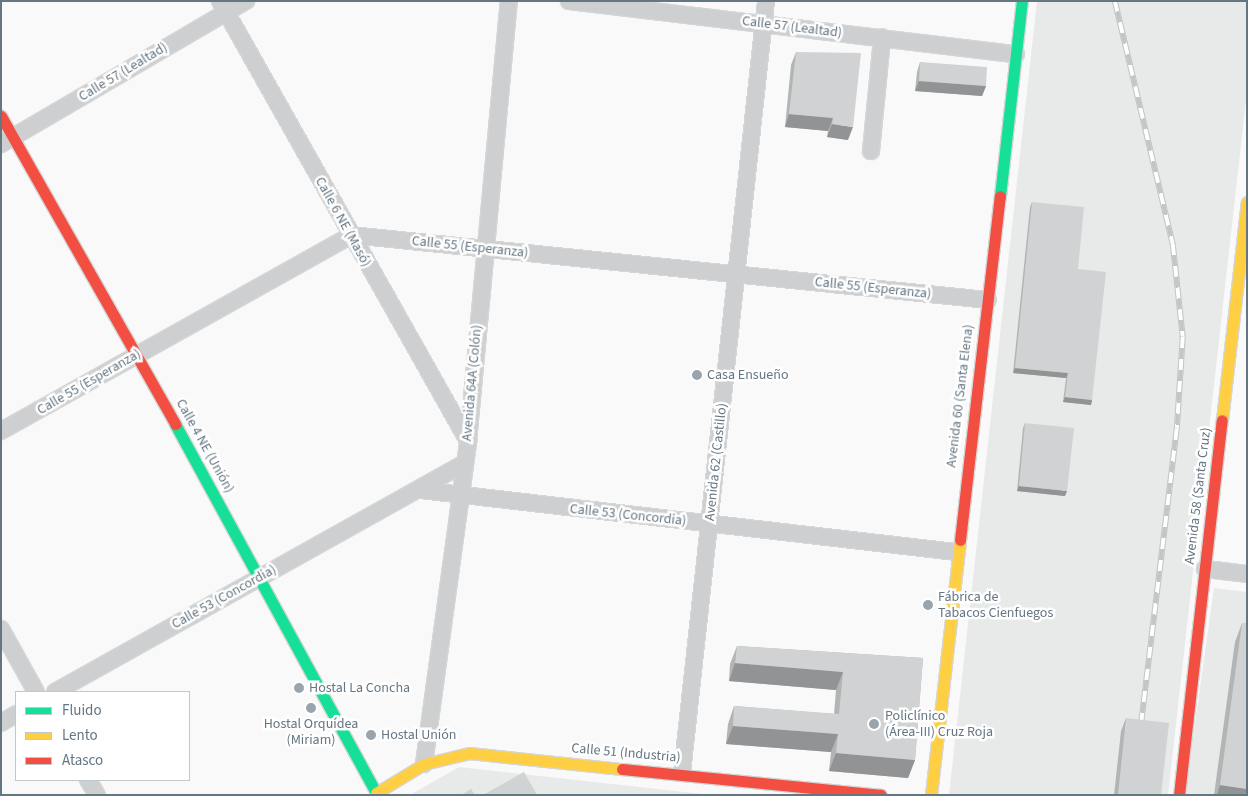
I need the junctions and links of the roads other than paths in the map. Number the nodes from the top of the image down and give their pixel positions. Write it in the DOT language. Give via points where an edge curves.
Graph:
graph roads {
  1 [pos="246,1"];
  2 [pos="509,1"];
  3 [pos="569,1"];
  4 [pos="766,1"];
  5 [pos="1022,1"];
  6 [pos="223,7"];
  7 [pos="764,24"];
  8 [pos="882,38"];
  9 [pos="1016,54"];
  10 [pos="1,116"];
  11 [pos="7,141"];
  12 [pos="871,151"];
  13 [pos="1247,202"];
  14 [pos="350,235"];
  15 [pos="484,249"];
  16 [pos="736,274"];
  17 [pos="988,300"];
  18 [pos="1240,323"];
  19 [pos="136,354"];
  20 [pos="1,432"];
  21 [pos="468,441"];
  22 [pos="463,464"];
  23 [pos="420,490"];
  24 [pos="459,496"];
  25 [pos="709,524"];
  26 [pos="956,552"];
  27 [pos="1205,570"];
  28 [pos="1247,574"];
  29 [pos="261,576"];
  30 [pos="1,629"];
  31 [pos="35,691"];
  32 [pos="57,691"];
  33 [pos="15,715"];
  34 [pos="1,723"];
  35 [pos="424,764"];
  36 [pos="682,773"];
  37 [pos="89,781"];
  38 [pos="97,795"];
  39 [pos="376,795"];
  40 [pos="882,795"];
  41 [pos="931,795"];
  42 [pos="1179,795"];
  1 -- 6 [label="street, Calle 57 (Lealtad)"];
  2 -- 15 [label="street, Avenida 64A (Colón)"];
  3 -- 7 [label="street, Calle 57 (Lealtad)"];
  4 -- 7 [label="street, Avenida 62 (Castillo)"];
  5 -- 9 [label="street, Avenida 60 (Santa Elena)"];
  6 -- 11 [label="street, Calle 57 (Lealtad)"];
  6 -- 14 [label="street, Calle 6 NE (Masó)"];
  7 -- 8 [label="street, Calle 57 (Lealtad)"];
  7 -- 16 [label="street, Avenida 62 (Castillo)"];
  8 -- 9 [label="street, Calle 57 (Lealtad)"];
  8 -- 12 [label="street"];
  9 -- 17 [label="street, Avenida 60 (Santa Elena)"];
  10 -- 11 [label="street, Calle 4 NE (Unión)"];
  11 -- 19 [label="street, Calle 4 NE (Unión)"];
  13 -- 18 [label="street, Avenida 58 (Santa Cruz)"];
  14 -- 15 [label="street, Calle 55 (Esperanza)"];
  14 -- 19 [label="street, Calle 55 (Esperanza)"];
  14 -- 21 [label="street, Calle 6 NE (Masó)"];
  15 -- 16 [label="street, Calle 55 (Esperanza)"];
  15 -- 21 [label="street, Avenida 64A (Colón)"];
  16 -- 17 [label="street, Calle 55 (Esperanza)"];
  16 -- 25 [label="street, Avenida 62 (Castillo)"];
  17 -- 26 [label="street, Avenida 60 (Santa Elena)"];
  18 -- 27 [label="street, Avenida 58 (Santa Cruz)"];
  19 -- 20 [label="street, Calle 55 (Esperanza)"];
  19 -- 29 [label="street, Calle 4 NE (Unión)"];
  21 -- 22 [label="street, Avenida 64A (Colón)"];
  22 -- 23 [label="street, Calle 53 (Concordia)"];
  22 -- 24 [label="street, Avenida 64A (Colón)"];
  23 -- 24 [label="street, Calle 53 (Concordia)"];
  23 -- 29 [label="street, Calle 53 (Concordia)"];
  24 -- 25 [label="street, Calle 53 (Concordia)"];
  24 -- 35 [label="street, Avenida 64A (Colón)"];
  25 -- 26 [label="street, Calle 53 (Concordia)"];
  25 -- 36 [label="street, Avenida 62 (Castillo)"];
  26 -- 41 [label="street, Avenida 60 (Santa Elena)"];
  27 -- 28 [label="street"];
  27 -- 42 [label="street, Avenida 58 (Santa Cruz)"];
  29 -- 32 [label="street, Calle 53 (Concordia)"];
  29 -- 39 [label="street, Calle 4 NE (Unión)"];
  30 -- 31 [label="street"];
  33 -- 34 [label="street"];
  35 -- 36 [label="street, Calle 51 (Industria)" via="469,753"];
  35 -- 39 [label="street, Calle 51 (Industria)"];
  36 -- 40 [label="street, Calle 51 (Industria)"];
  37 -- 38 [label="street"];
}
